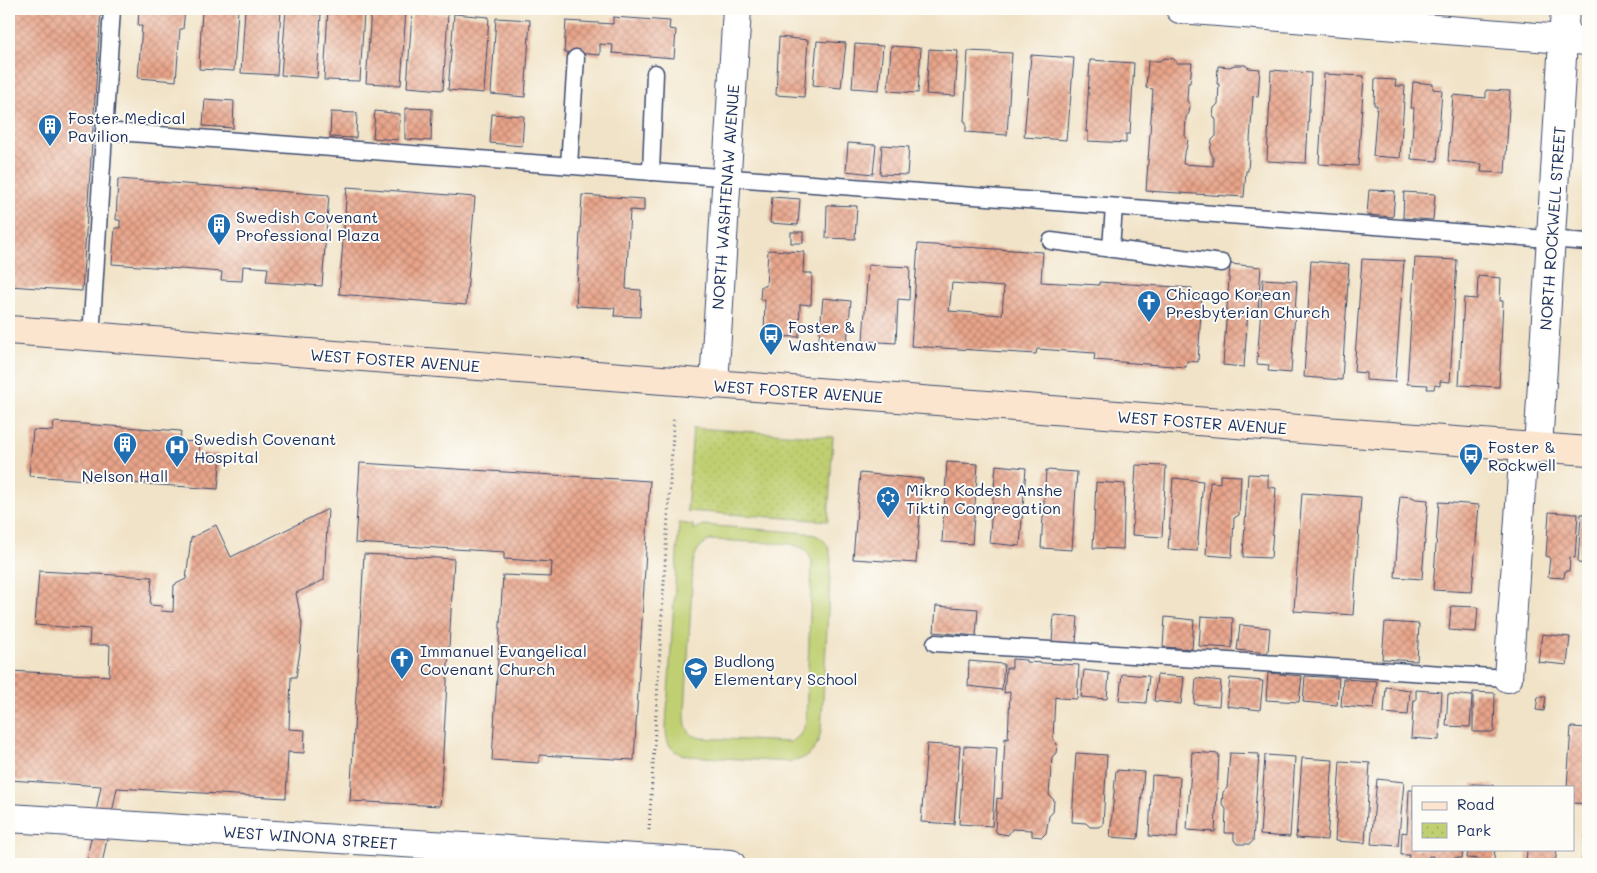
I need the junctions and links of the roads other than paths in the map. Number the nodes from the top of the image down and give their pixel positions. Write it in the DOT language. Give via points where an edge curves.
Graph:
graph roads {
  1 [pos="112,9"];
  2 [pos="737,9"];
  3 [pos="1180,9"];
  4 [pos="1566,9"];
  5 [pos="1576,40"];
  6 [pos="576,58"];
  7 [pos="655,73"];
  8 [pos="104,131"];
  9 [pos="569,165"];
  10 [pos="651,172"];
  11 [pos="726,177"];
  12 [pos="1114,207"];
  13 [pos="1551,240"];
  14 [pos="1051,241"];
  15 [pos="1588,242"];
  16 [pos="1110,248"];
  17 [pos="1222,263"];
  18 [pos="9,330"];
  19 [pos="91,337"];
  20 [pos="714,385"];
  21 [pos="1531,447"];
  22 [pos="1588,451"];
  23 [pos="935,643"];
  24 [pos="1508,678"];
  25 [pos="9,818"];
  26 [pos="691,863"];
  27 [pos="731,864"];
  1 -- 8 [label="lane"];
  2 -- 11 [label="street, NORTH WASHTENAW AVENUE"];
  3 -- 5 [label="street"];
  4 -- 5 [label="street, NORTH ROCKWELL STREET"];
  5 -- 13 [label="street, NORTH ROCKWELL STREET"];
  6 -- 9 [label="lane"];
  7 -- 10 [label="lane"];
  8 -- 9 [label="lane"];
  8 -- 19 [label="lane"];
  9 -- 10 [label="lane"];
  10 -- 11 [label="lane"];
  11 -- 12 [label="lane"];
  11 -- 20 [label="street, NORTH WASHTENAW AVENUE"];
  12 -- 13 [label="lane"];
  12 -- 16 [label="lane"];
  13 -- 15 [label="lane"];
  13 -- 21 [label="street, NORTH ROCKWELL STREET"];
  14 -- 16 [label="lane"];
  16 -- 17 [label="lane"];
  18 -- 19 [label="main road, WEST FOSTER AVENUE"];
  19 -- 20 [label="main road, WEST FOSTER AVENUE"];
  20 -- 21 [label="main road, WEST FOSTER AVENUE"];
  21 -- 22 [label="main road, WEST FOSTER AVENUE"];
  21 -- 24 [label="street, NORTH ROCKWELL STREET"];
  23 -- 24 [label="lane"];
  25 -- 26 [label="street, WEST WINONA STREET"];
  26 -- 27 [label="street, WEST WINONA STREET"];
}
